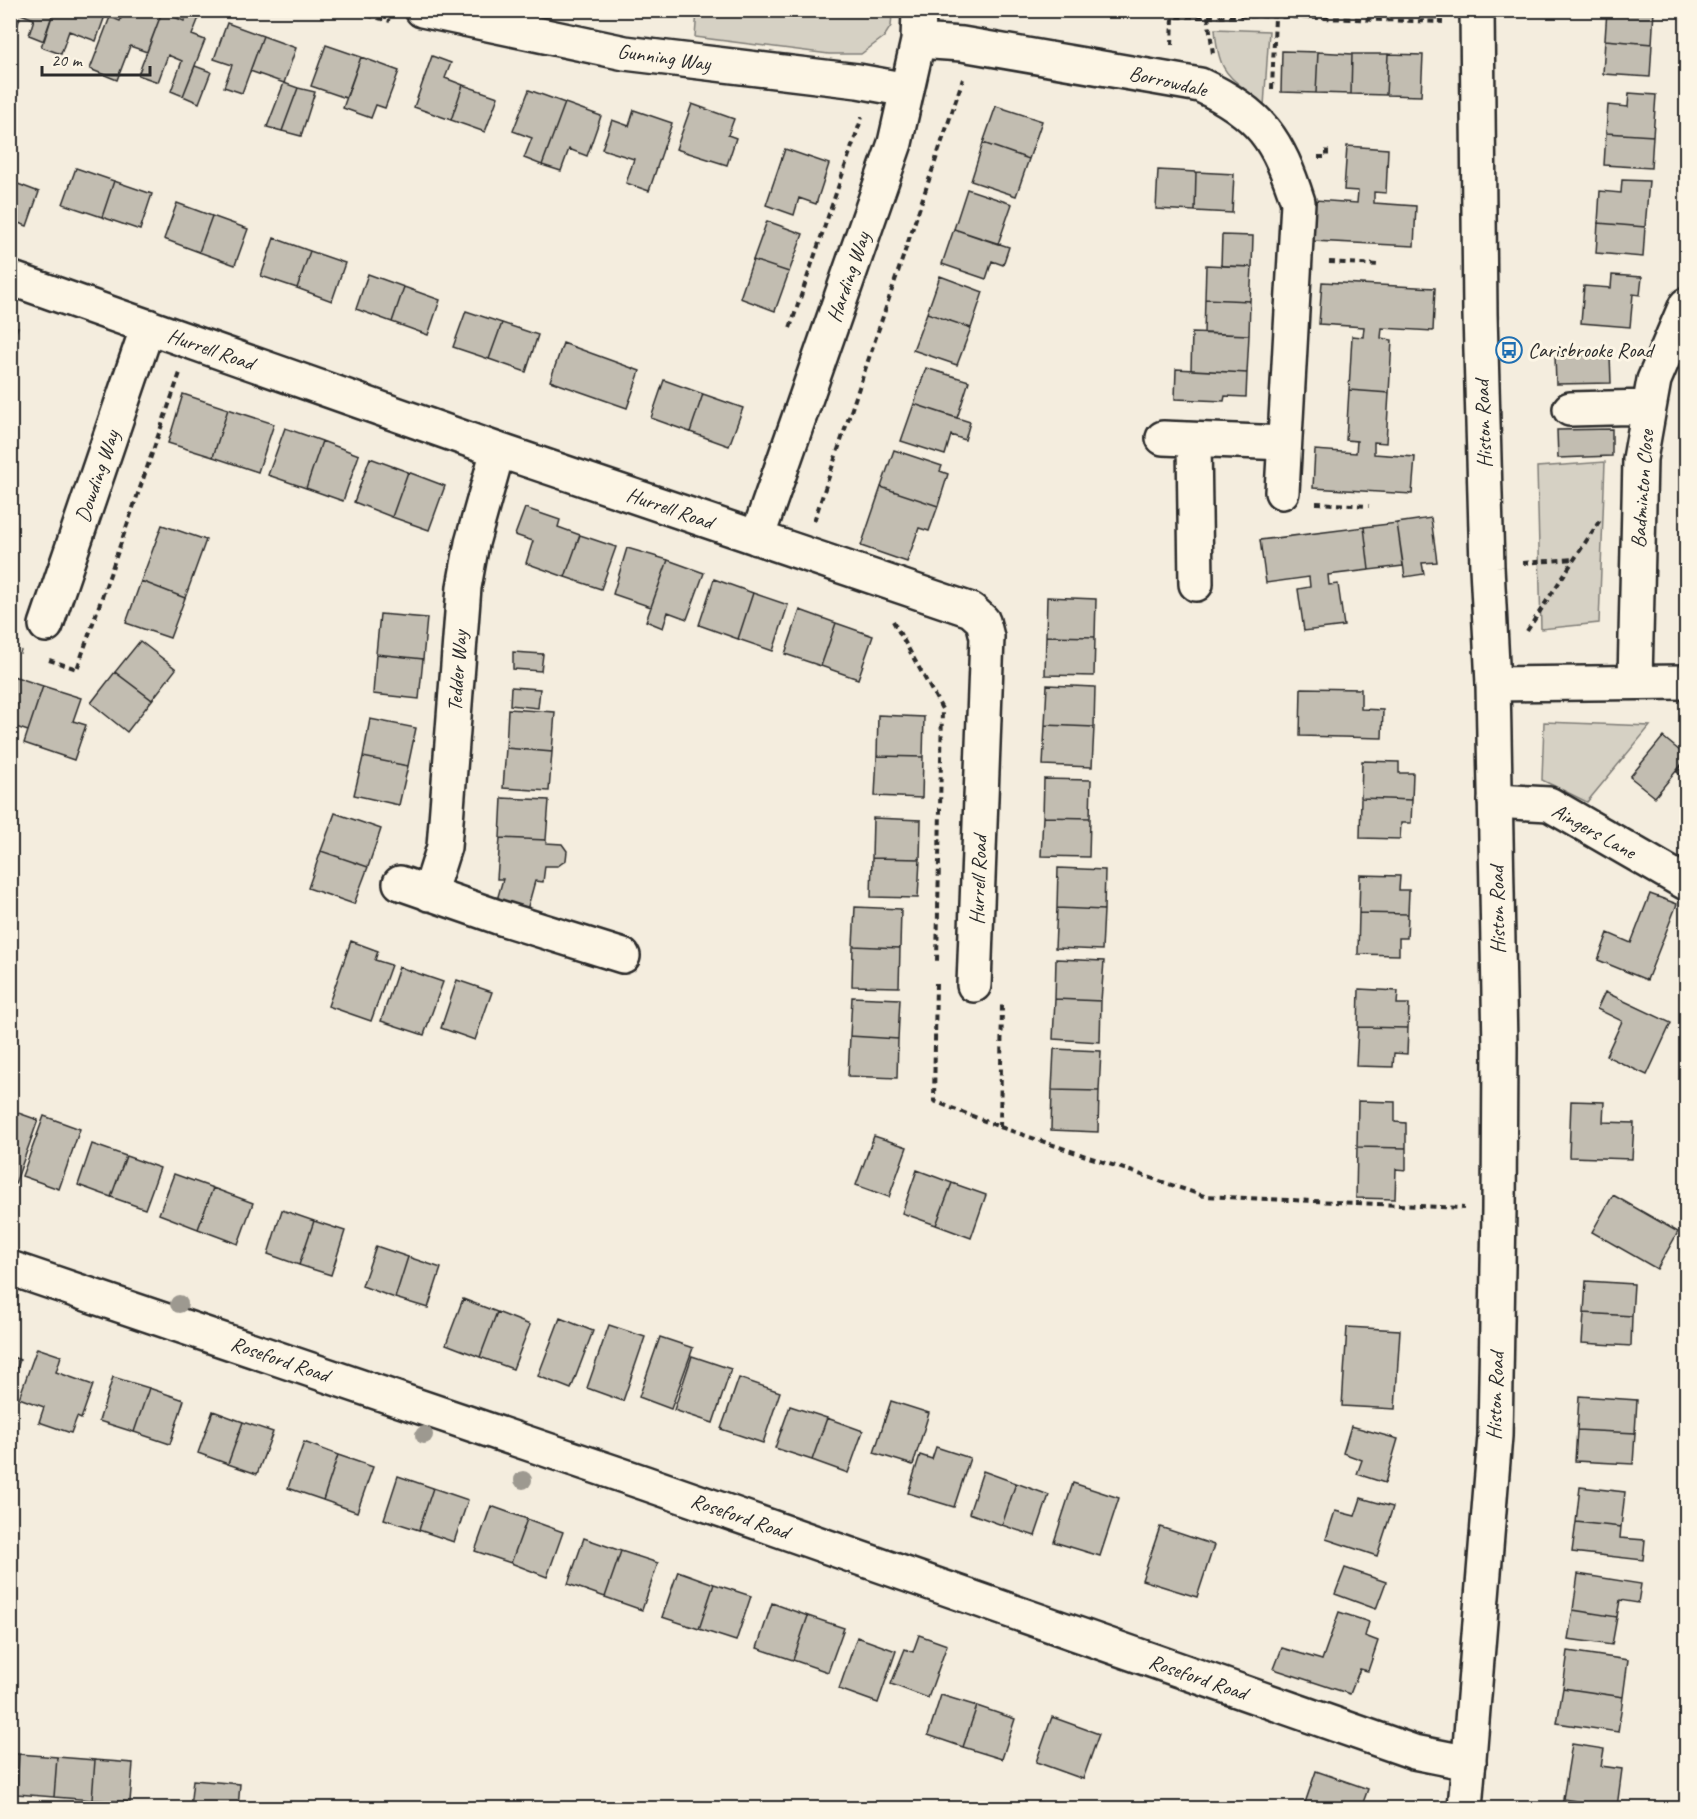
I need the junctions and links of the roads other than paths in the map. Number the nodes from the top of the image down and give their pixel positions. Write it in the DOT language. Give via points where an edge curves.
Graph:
graph roads {
  1 [pos="1477,10"];
  2 [pos="412,17"];
  3 [pos="919,26"];
  4 [pos="907,90"];
  5 [pos="10,278"];
  6 [pos="1686,305"];
  7 [pos="148,326"];
  8 [pos="1649,407"];
  9 [pos="1570,409"];
  10 [pos="1283,443"];
  11 [pos="498,450"];
  12 [pos="1282,492"];
  13 [pos="757,538"];
  14 [pos="1196,584"];
  15 [pos="45,625"];
  16 [pos="1635,681"];
  17 [pos="1686,682"];
  18 [pos="1493,684"];
  19 [pos="1495,801"];
  20 [pos="1686,883"];
  21 [pos="623,956"];
  22 [pos="974,985"];
  23 [pos="10,1268"];
  24 [pos="1468,1763"];
  25 [pos="1465,1809"];
  1 -- 18 [label="street, Histon Road" via="1480,314"];
  2 -- 4 [label="street, Gunning Way" via="625,53"];
  3 -- 4 [label="street, Harding Way"];
  3 -- 10 [label="street, Borrowdale" via="962,44 1200,85 1224,96 1269,133 1287,168 1298,202"];
  4 -- 13 [label="street, Harding Way" via="895,143"];
  5 -- 7 [label="street, Hurrell Road"];
  6 -- 8 [label="street, Badminton Close" via="1654,380"];
  7 -- 11 [label="street, Hurrell Road"];
  7 -- 15 [label="street, Dowding Way"];
  8 -- 9 [label="street"];
  8 -- 16 [label="street, Badminton Close" via="1640,459"];
  10 -- 12 [label="street, Borrowdale"];
  10 -- 14 [label="street" via="1178,439"];
  11 -- 13 [label="street, Hurrell Road"];
  11 -- 21 [label="street, Tedder Way" via="464,587 444,847 415,889"];
  13 -- 22 [label="street, Hurrell Road" via="970,610 983,621 987,637"];
  16 -- 17 [label="street"];
  16 -- 18 [label="street"];
  18 -- 19 [label="street, Histon Road"];
  19 -- 20 [label="street, Aingers Lane" via="1549,804"];
  19 -- 24 [label="street, Histon Road" via="1500,1047 1495,1436"];
  23 -- 24 [label="street, Roseford Road" via="645,1483 1414,1752"];
  24 -- 25 [label="street, Histon Road"];
}
